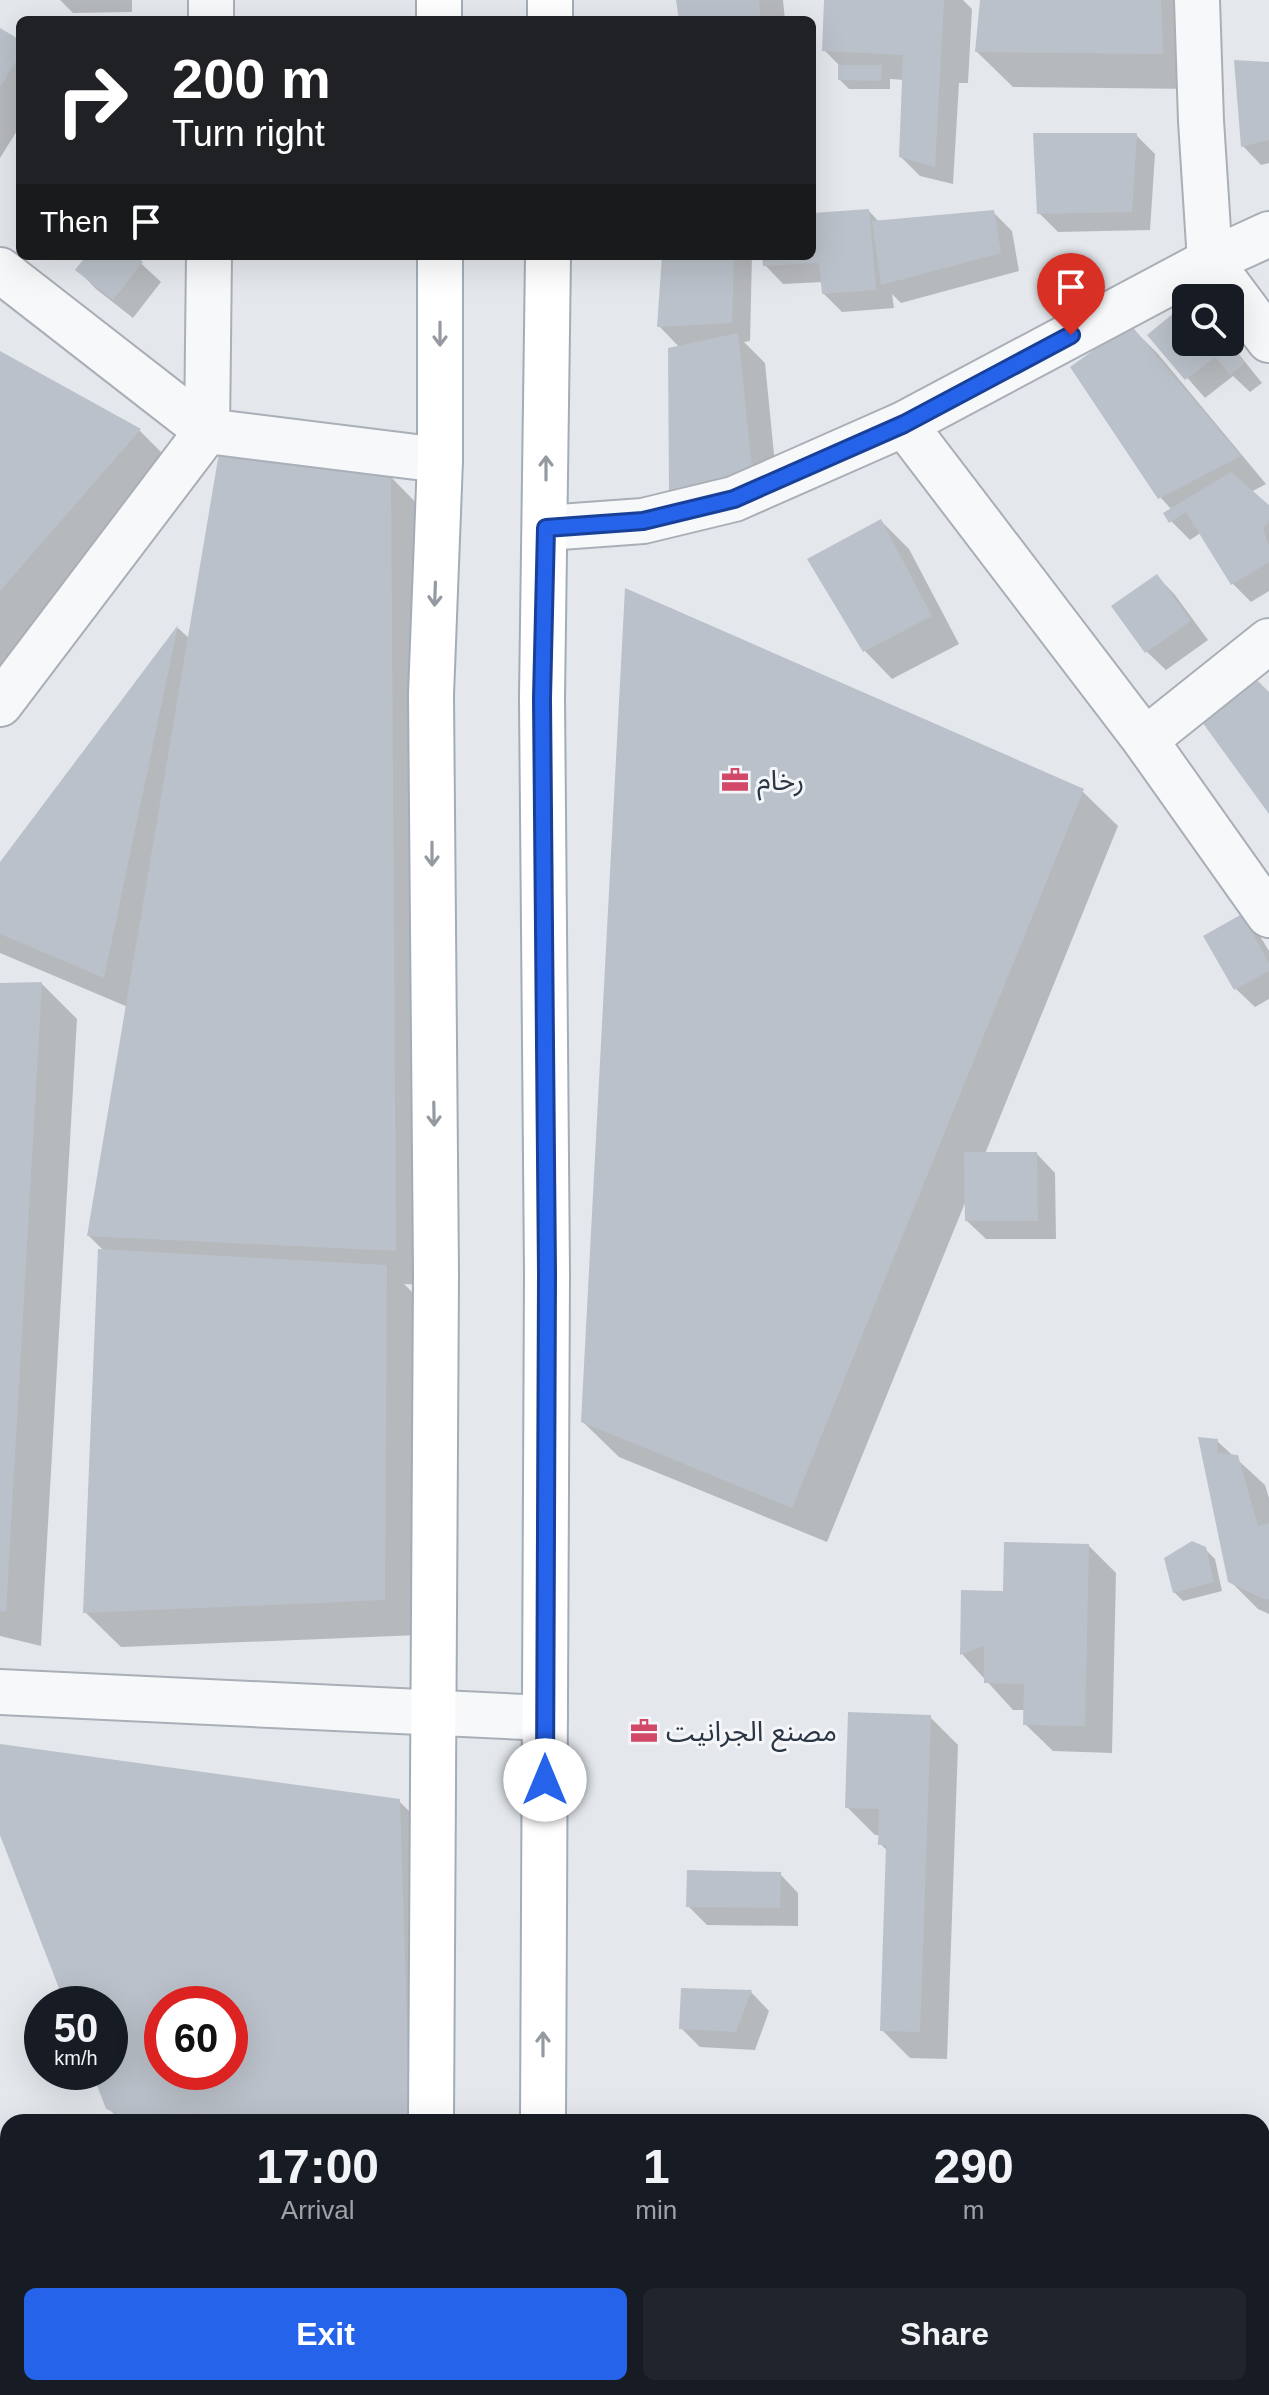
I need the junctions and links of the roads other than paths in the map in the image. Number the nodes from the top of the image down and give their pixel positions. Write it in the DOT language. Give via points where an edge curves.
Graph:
graph roads {
  1 [pos="1197,0"];
  2 [pos="1269,234"];
  3 [pos="209,260"];
  4 [pos="440,260"];
  5 [pos="548,260"];
  6 [pos="1210,261"];
  7 [pos="0,270"];
  8 [pos="1269,340"];
  9 [pos="904,424"];
  10 [pos="207,431"];
  11 [pos="440,460"];
  12 [pos="546,528"];
  13 [pos="1269,641"];
  14 [pos="0,704"];
  15 [pos="1145,740"];
  16 [pos="1269,915"];
  17 [pos="0,1692"];
  18 [pos="435,1712"];
  19 [pos="545,1718"];
  20 [pos="431,2114"];
  21 [pos="543,2114"];
  1 -- 6 [label="street"];
  2 -- 6 [label="street"];
  3 -- 10 [label="street"];
  4 -- 11 [label="main road, one-way"];
  12 -- 5 [label="main road, one-way"];
  6 -- 8 [label="street"];
  6 -- 9 [label="street"];
  7 -- 10 [label="street"];
  9 -- 12 [label="street" via="734,499 643,521"];
  9 -- 15 [label="street"];
  10 -- 11 [label="street"];
  10 -- 14 [label="street"];
  11 -- 18 [label="main road, one-way" via="431,695"];
  12 -- 19 [label="main road"];
  13 -- 15 [label="street"];
  15 -- 16 [label="street"];
  17 -- 18 [label="street"];
  18 -- 19 [label="street"];
  18 -- 20 [label="main road"];
  21 -- 19 [label="main road, one-way"];
}
